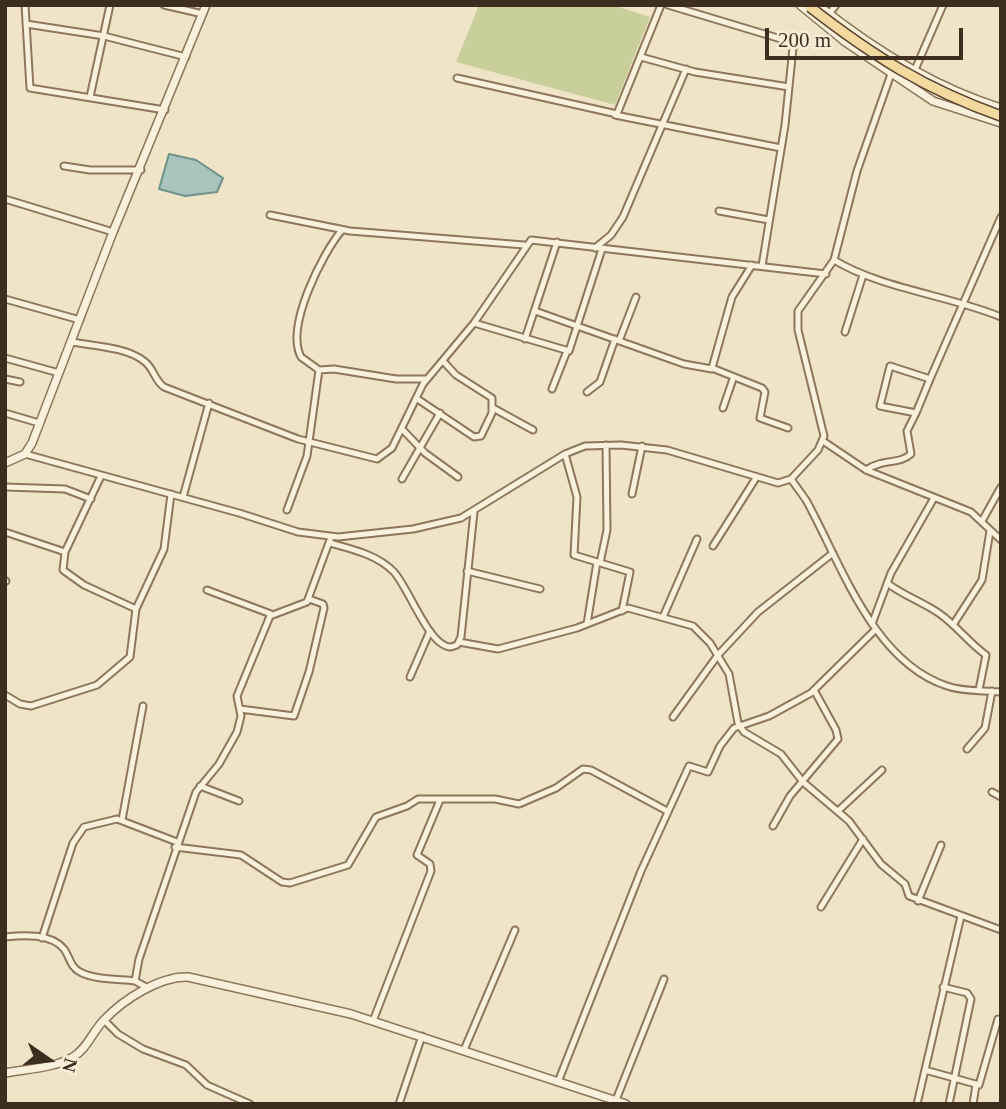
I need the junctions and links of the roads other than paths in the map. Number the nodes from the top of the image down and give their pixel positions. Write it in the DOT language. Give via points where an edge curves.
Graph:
graph roads {
  1 [pos="25,5"];
  2 [pos="110,5"];
  3 [pos="164,5"];
  4 [pos="206,5"];
  5 [pos="661,5"];
  6 [pos="668,5"];
  7 [pos="836,5"];
  8 [pos="943,5"];
  9 [pos="809,6"];
  10 [pos="203,14"];
  11 [pos="829,14"];
  12 [pos="26,24"];
  13 [pos="104,36"];
  14 [pos="186,57"];
  15 [pos="642,57"];
  16 [pos="686,69"];
  17 [pos="914,72"];
  18 [pos="891,74"];
  19 [pos="457,78"];
  20 [pos="789,87"];
  21 [pos="949,89"];
  22 [pos="90,97"];
  23 [pos="943,105"];
  24 [pos="1001,108"];
  25 [pos="165,110"];
  26 [pos="615,115"];
  27 [pos="1001,116"];
  28 [pos="1001,123"];
  29 [pos="664,125"];
  30 [pos="781,148"];
  31 [pos="64,166"];
  32 [pos="141,170"];
  33 [pos="5,199"];
  34 [pos="719,211"];
  35 [pos="271,215"];
  36 [pos="1001,217"];
  37 [pos="769,220"];
  38 [pos="342,230"];
  39 [pos="113,232"];
  40 [pos="557,242"];
  41 [pos="524,245"];
  42 [pos="595,248"];
  43 [pos="602,249"];
  44 [pos="834,260"];
  45 [pos="752,265"];
  46 [pos="762,266"];
  47 [pos="826,274"];
  48 [pos="863,275"];
  49 [pos="636,297"];
  50 [pos="5,299"];
  51 [pos="965,302"];
  52 [pos="535,311"];
  53 [pos="1001,317"];
  54 [pos="81,320"];
  55 [pos="474,323"];
  56 [pos="578,326"];
  57 [pos="845,332"];
  58 [pos="525,339"];
  59 [pos="617,340"];
  60 [pos="72,342"];
  61 [pos="568,351"];
  62 [pos="5,358"];
  63 [pos="443,361"];
  64 [pos="712,369"];
  65 [pos="319,370"];
  66 [pos="59,373"];
  67 [pos="5,379"];
  68 [pos="427,379"];
  69 [pos="733,379"];
  70 [pos="930,379"];
  71 [pos="20,382"];
  72 [pos="552,389"];
  73 [pos="587,392"];
  74 [pos="416,398"];
  75 [pos="209,402"];
  76 [pos="494,408"];
  77 [pos="723,408"];
  78 [pos="5,413"];
  79 [pos="440,413"];
  80 [pos="916,413"];
  81 [pos="39,423"];
  82 [pos="788,428"];
  83 [pos="402,429"];
  84 [pos="533,430"];
  85 [pos="823,441"];
  86 [pos="308,442"];
  87 [pos="606,445"];
  88 [pos="642,446"];
  89 [pos="420,448"];
  90 [pos="25,454"];
  91 [pos="565,454"];
  92 [pos="5,463"];
  93 [pos="866,470"];
  94 [pos="101,476"];
  95 [pos="458,477"];
  96 [pos="756,478"];
  97 [pos="401,479"];
  98 [pos="791,479"];
  99 [pos="5,487"];
  100 [pos="1001,487"];
  101 [pos="171,494"];
  102 [pos="632,494"];
  103 [pos="183,497"];
  104 [pos="934,498"];
  105 [pos="91,499"];
  106 [pos="287,510"];
  107 [pos="474,512"];
  108 [pos="982,521"];
  109 [pos="990,531"];
  110 [pos="5,532"];
  111 [pos="697,539"];
  112 [pos="331,540"];
  113 [pos="1001,540"];
  114 [pos="713,546"];
  115 [pos="65,552"];
  116 [pos="833,553"];
  117 [pos="598,563"];
  118 [pos="467,570"];
  119 [pos="887,583"];
  120 [pos="540,589"];
  121 [pos="207,590"];
  122 [pos="309,599"];
  123 [pos="136,609"];
  124 [pos="622,611"];
  125 [pos="271,614"];
  126 [pos="663,617"];
  127 [pos="587,624"];
  128 [pos="953,625"];
  129 [pos="873,627"];
  130 [pos="430,631"];
  131 [pos="459,642"];
  132 [pos="718,656"];
  133 [pos="410,677"];
  134 [pos="814,690"];
  135 [pos="979,690"];
  136 [pos="992,691"];
  137 [pos="1001,692"];
  138 [pos="5,695"];
  139 [pos="143,706"];
  140 [pos="240,709"];
  141 [pos="673,717"];
  142 [pos="739,725"];
  143 [pos="967,749"];
  144 [pos="882,770"];
  145 [pos="803,782"];
  146 [pos="200,786"];
  147 [pos="992,792"];
  148 [pos="1001,797"];
  149 [pos="440,800"];
  150 [pos="239,801"];
  151 [pos="667,811"];
  152 [pos="838,811"];
  153 [pos="122,820"];
  154 [pos="773,826"];
  155 [pos="863,839"];
  156 [pos="176,844"];
  157 [pos="941,845"];
  158 [pos="918,901"];
  159 [pos="821,907"];
  160 [pos="961,916"];
  161 [pos="515,930"];
  162 [pos="1001,930"];
  163 [pos="5,937"];
  164 [pos="42,938"];
  165 [pos="664,979"];
  166 [pos="135,981"];
  167 [pos="149,988"];
  168 [pos="943,988"];
  169 [pos="998,1019"];
  170 [pos="104,1020"];
  171 [pos="373,1021"];
  172 [pos="422,1037"];
  173 [pos="464,1050"];
  174 [pos="925,1070"];
  175 [pos="5,1073"];
  176 [pos="954,1079"];
  177 [pos="558,1082"];
  178 [pos="976,1085"];
  179 [pos="616,1100"];
  180 [pos="250,1104"];
  181 [pos="399,1104"];
  182 [pos="626,1104"];
  183 [pos="917,1104"];
  184 [pos="949,1104"];
  185 [pos="972,1104"];
  1 -- 12 [label="street"];
  2 -- 13 [label="street"];
  3 -- 10 [label="street"];
  4 -- 10 [label="street"];
  5 -- 15 [label="street"];
  6 -- 20 [label="street" via="789,42 794,53"];
  7 -- 11 [label="street"];
  8 -- 17 [label="street"];
  9 -- 11 [label="street"];
  9 -- 18 [label="street"];
  9 -- 27 [label="main road, bridge" via="913,79"];
  10 -- 14 [label="street"];
  11 -- 17 [label="street"];
  12 -- 13 [label="street"];
  12 -- 22 [label="street" via="30,88"];
  13 -- 14 [label="street"];
  13 -- 22 [label="street"];
  14 -- 25 [label="street"];
  15 -- 16 [label="street"];
  15 -- 26 [label="street"];
  16 -- 20 [label="street"];
  16 -- 29 [label="street"];
  17 -- 21 [label="street"];
  18 -- 23 [label="street"];
  18 -- 44 [label="street" via="857,171"];
  19 -- 26 [label="street"];
  20 -- 30 [label="street"];
  21 -- 23 [label="street"];
  21 -- 24 [label="street"];
  22 -- 25 [label="street"];
  23 -- 28 [label="street"];
  25 -- 32 [label="street"];
  26 -- 29 [label="street"];
  29 -- 30 [label="street"];
  29 -- 42 [label="street" via="623,216"];
  30 -- 37 [label="street"];
  31 -- 32 [label="street"];
  32 -- 39 [label="street"];
  33 -- 39 [label="street"];
  34 -- 37 [label="street"];
  35 -- 38 [label="street"];
  36 -- 51 [label="street"];
  37 -- 46 [label="street"];
  38 -- 41 [label="street"];
  38 -- 65 [label="street" via="321,260 299,327 299,353"];
  39 -- 54 [label="street"];
  40 -- 41 [label="street" via="535,239"];
  40 -- 42 [label="street"];
  40 -- 52 [label="street"];
  41 -- 55 [label="street"];
  42 -- 43 [label="street"];
  43 -- 45 [label="street"];
  43 -- 56 [label="street"];
  44 -- 47 [label="street"];
  44 -- 48 [label="street"];
  45 -- 46 [label="street"];
  45 -- 64 [label="street" via="727,309"];
  46 -- 47 [label="street"];
  47 -- 85 [label="street" via="804,298 797,317"];
  48 -- 51 [label="street"];
  48 -- 57 [label="street"];
  49 -- 59 [label="street"];
  50 -- 54 [label="street"];
  51 -- 53 [label="street"];
  51 -- 70 [label="street"];
  52 -- 56 [label="street"];
  52 -- 58 [label="street"];
  54 -- 60 [label="street"];
  55 -- 58 [label="street"];
  55 -- 63 [label="street"];
  56 -- 59 [label="street"];
  56 -- 61 [label="street"];
  58 -- 61 [label="street"];
  59 -- 64 [label="street"];
  59 -- 73 [label="street" via="600,382"];
  60 -- 66 [label="street"];
  60 -- 75 [label="street" via="140,358 162,386"];
  61 -- 72 [label="street"];
  62 -- 66 [label="street"];
  63 -- 68 [label="street"];
  63 -- 76 [label="street" via="456,375 490,395"];
  64 -- 69 [label="street"];
  65 -- 68 [label="street"];
  65 -- 86 [label="street"];
  66 -- 81 [label="street"];
  67 -- 71 [label="street"];
  68 -- 74 [label="street"];
  69 -- 77 [label="street"];
  69 -- 82 [label="street" via="764,390 761,418"];
  70 -- 80 [label="street"];
  70 -- 80 [label="street" via="890,366 880,406"];
  74 -- 79 [label="street"];
  74 -- 83 [label="street"];
  75 -- 86 [label="street"];
  75 -- 103 [label="street"];
  76 -- 79 [label="street" via="480,438"];
  76 -- 84 [label="street"];
  78 -- 81 [label="street"];
  79 -- 89 [label="street"];
  80 -- 93 [label="street" via="906,431 911,454 900,461 878,462"];
  81 -- 90 [label="street"];
  83 -- 86 [label="street" via="387,454 377,459"];
  83 -- 89 [label="street"];
  85 -- 93 [label="street"];
  85 -- 98 [label="street"];
  86 -- 106 [label="street"];
  87 -- 88 [label="street"];
  87 -- 91 [label="street" via="585,446"];
  87 -- 117 [label="street" via="607,530"];
  88 -- 96 [label="street" via="713,462"];
  88 -- 102 [label="street"];
  89 -- 95 [label="street"];
  89 -- 97 [label="street"];
  90 -- 92 [label="street"];
  90 -- 94 [label="street"];
  91 -- 107 [label="street"];
  91 -- 117 [label="street" via="577,497 573,553"];
  93 -- 104 [label="street"];
  94 -- 101 [label="street"];
  94 -- 105 [label="street"];
  96 -- 98 [label="street" via="778,483"];
  96 -- 114 [label="street"];
  98 -- 116 [label="street"];
  99 -- 105 [label="street" via="65,489"];
  100 -- 108 [label="street"];
  101 -- 103 [label="street"];
  101 -- 123 [label="street" via="164,549"];
  103 -- 112 [label="street"];
  104 -- 108 [label="street"];
  104 -- 119 [label="street"];
  105 -- 115 [label="street"];
  107 -- 112 [label="street" via="412,529"];
  107 -- 118 [label="street"];
  108 -- 109 [label="street"];
  109 -- 113 [label="street"];
  109 -- 128 [label="street" via="982,580"];
  110 -- 115 [label="street"];
  111 -- 126 [label="street"];
  112 -- 122 [label="street"];
  112 -- 130 [label="street" via="392,571"];
  115 -- 123 [label="street" via="65,573"];
  116 -- 129 [label="street"];
  116 -- 132 [label="street" via="762,609"];
  117 -- 124 [label="street" via="631,573"];
  117 -- 127 [label="street"];
  118 -- 120 [label="street"];
  118 -- 131 [label="street"];
  119 -- 128 [label="street"];
  119 -- 129 [label="street"];
  121 -- 125 [label="street"];
  122 -- 125 [label="street"];
  122 -- 140 [label="street" via="324,608 294,716"];
  123 -- 138 [label="street" via="130,657 97,685 31,706"];
  124 -- 126 [label="street" via="638,609"];
  124 -- 127 [label="street"];
  125 -- 140 [label="street" via="239,692"];
  126 -- 132 [label="street" via="693,626"];
  127 -- 131 [label="street" via="498,649"];
  128 -- 135 [label="street" via="986,657"];
  129 -- 134 [label="street"];
  129 -- 135 [label="street" via="890,647 930,678 952,687"];
  130 -- 131 [label="street" via="441,646 451,648"];
  130 -- 133 [label="street"];
  132 -- 141 [label="street"];
  132 -- 142 [label="street" via="733,685"];
  134 -- 142 [label="street" via="769,716"];
  134 -- 145 [label="street" via="838,736"];
  135 -- 136 [label="street"];
  136 -- 137 [label="street"];
  136 -- 143 [label="street" via="985,729"];
  139 -- 153 [label="street"];
  140 -- 146 [label="street" via="233,743"];
  142 -- 145 [label="street" via="747,735 781,754"];
  142 -- 151 [label="street" via="728,734 708,772 689,766"];
  144 -- 152 [label="street"];
  145 -- 152 [label="street"];
  145 -- 154 [label="street"];
  146 -- 150 [label="street"];
  146 -- 156 [label="street"];
  147 -- 148 [label="street"];
  149 -- 151 [label="street" via="495,799 519,804 588,769"];
  149 -- 156 [label="street" via="418,799 378,815 348,864 290,883 241,855"];
  149 -- 171 [label="street" via="417,855 430,864 431,871"];
  151 -- 177 [label="street"];
  152 -- 155 [label="street"];
  153 -- 156 [label="street"];
  153 -- 164 [label="street" via="87,826 79,833"];
  155 -- 158 [label="street"];
  155 -- 159 [label="street"];
  156 -- 166 [label="street"];
  157 -- 158 [label="street"];
  158 -- 160 [label="street"];
  160 -- 162 [label="street"];
  160 -- 168 [label="street"];
  161 -- 173 [label="street"];
  163 -- 164 [label="street"];
  164 -- 166 [label="street" via="62,948 82,974"];
  165 -- 179 [label="street"];
  166 -- 167 [label="street"];
  167 -- 170 [label="street"];
  167 -- 171 [label="street" via="167,979 188,977 310,1002"];
  168 -- 174 [label="street"];
  168 -- 176 [label="street" via="967,993 971,999"];
  169 -- 178 [label="street" via="982,1080"];
  170 -- 175 [label="street" via="69,1059"];
  170 -- 180 [label="street" via="142,1049 186,1065 211,1088"];
  171 -- 172 [label="street"];
  172 -- 173 [label="street"];
  172 -- 181 [label="street"];
  173 -- 177 [label="street"];
  174 -- 176 [label="street"];
  174 -- 183 [label="street"];
  176 -- 178 [label="street"];
  176 -- 184 [label="street"];
  177 -- 179 [label="street"];
  178 -- 185 [label="street"];
  179 -- 182 [label="street"];
}
